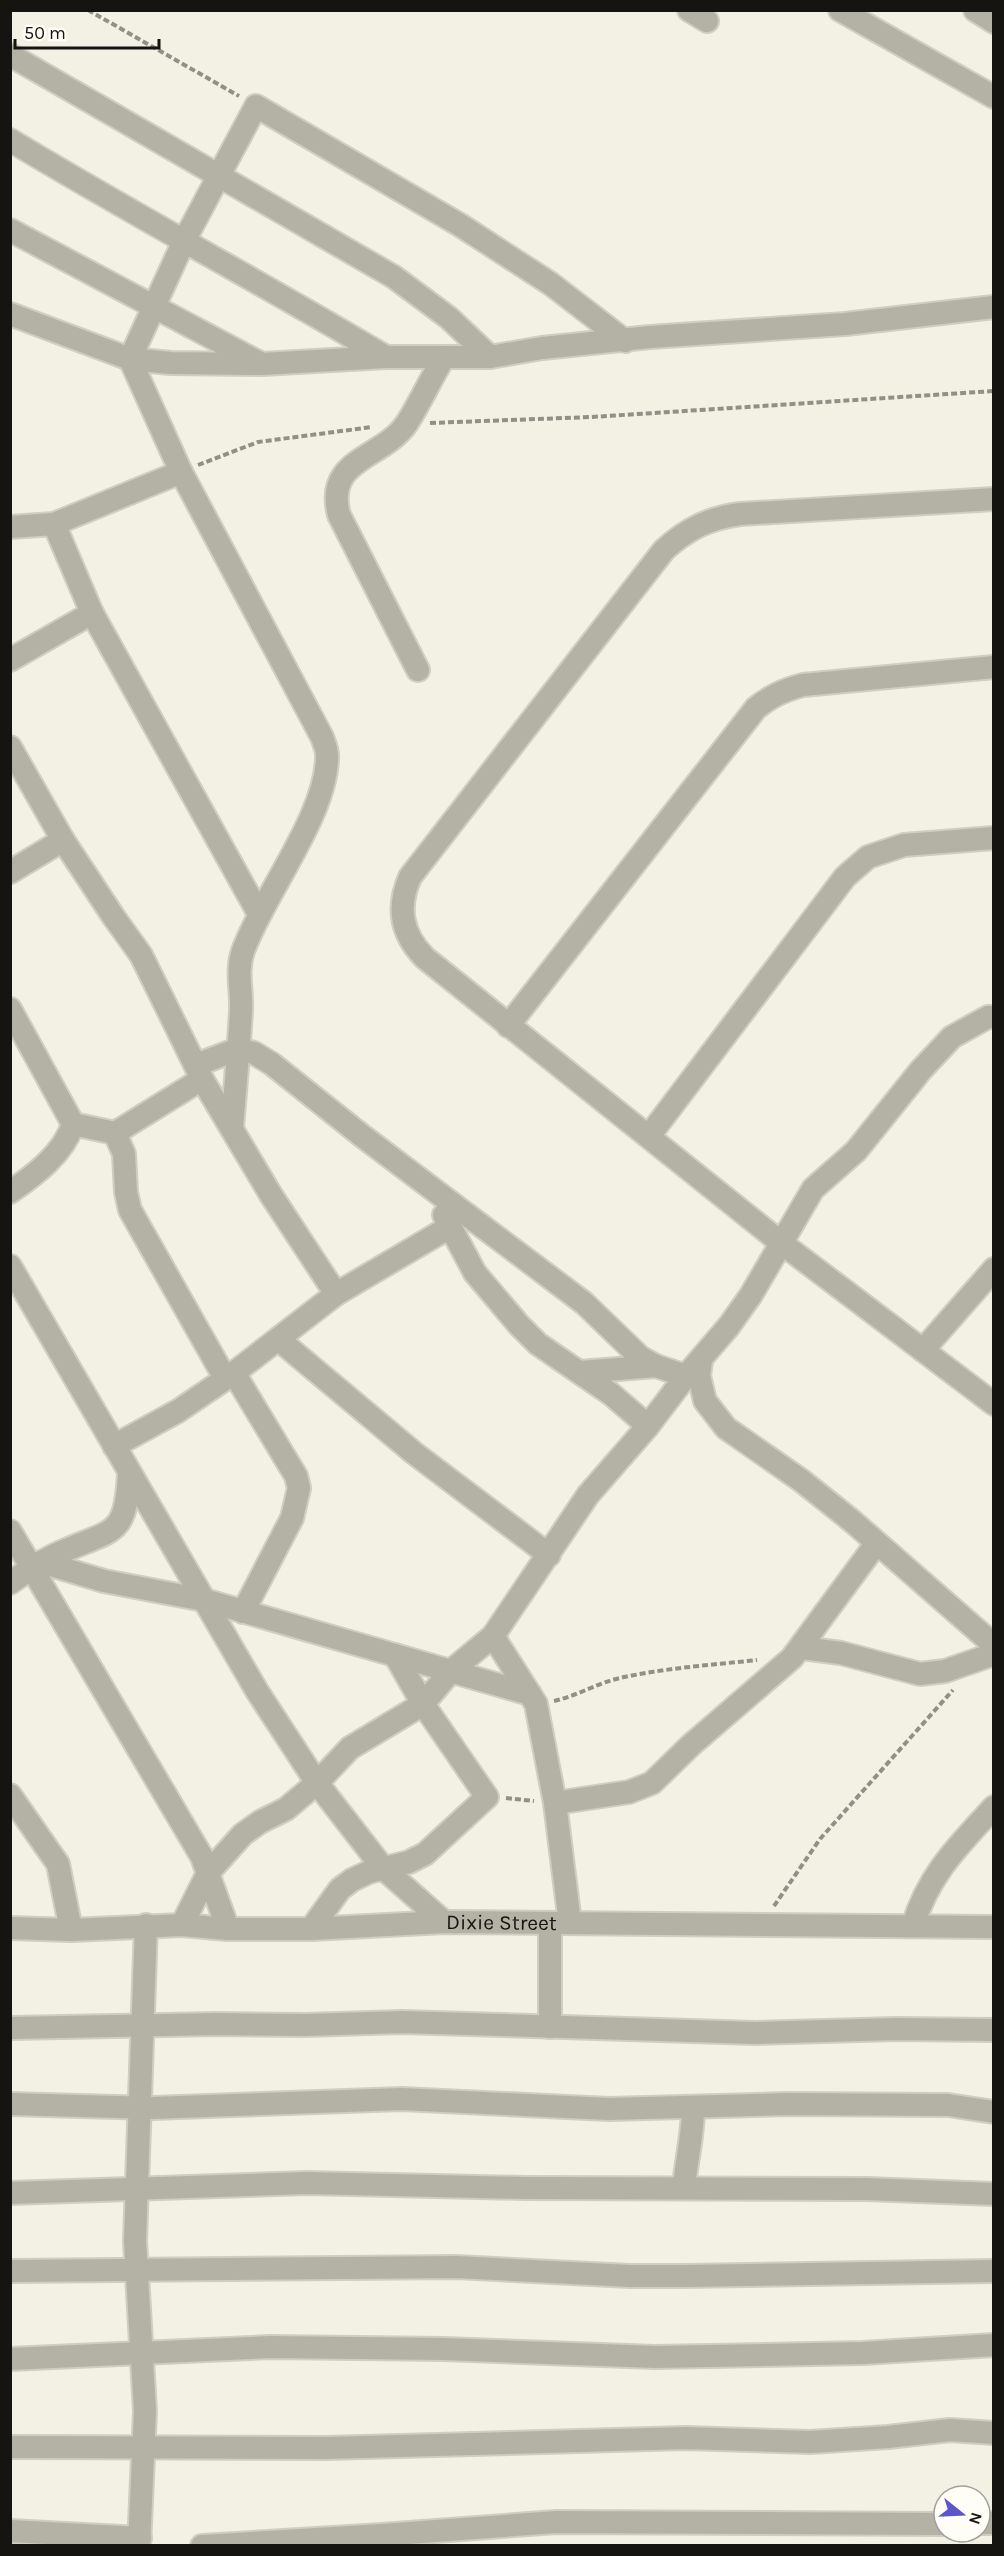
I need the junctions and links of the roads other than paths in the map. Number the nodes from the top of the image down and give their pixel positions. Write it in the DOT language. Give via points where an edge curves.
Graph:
graph roads {
  1 [pos="840,10"];
  2 [pos="975,10"];
  3 [pos="993,22"];
  4 [pos="10,55"];
  5 [pos="993,97"];
  6 [pos="10,140"];
  7 [pos="219,176"];
  8 [pos="10,230"];
  9 [pos="184,241"];
  10 [pos="154,306"];
  11 [pos="993,307"];
  12 [pos="10,314"];
  13 [pos="625,341"];
  14 [pos="386,357"];
  15 [pos="490,357"];
  16 [pos="130,359"];
  17 [pos="443,359"];
  18 [pos="262,364"];
  19 [pos="181,472"];
  20 [pos="993,499"];
  21 [pos="54,524"];
  22 [pos="10,527"];
  23 [pos="92,613"];
  24 [pos="10,660"];
  25 [pos="993,667"];
  26 [pos="418,670"];
  27 [pos="10,747"];
  28 [pos="993,838"];
  29 [pos="63,840"];
  30 [pos="10,872"];
  31 [pos="259,914"];
  32 [pos="10,1009"];
  33 [pos="993,1017"];
  34 [pos="508,1026"];
  35 [pos="238,1049"];
  36 [pos="199,1072"];
  37 [pos="73,1124"];
  38 [pos="232,1128"];
  39 [pos="115,1133"];
  40 [pos="650,1136"];
  41 [pos="434,1191"];
  42 [pos="10,1192"];
  43 [pos="448,1228"];
  44 [pos="780,1242"];
  45 [pos="10,1266"];
  46 [pos="993,1269"];
  47 [pos="336,1294"];
  48 [pos="278,1339"];
  49 [pos="924,1350"];
  50 [pos="656,1366"];
  51 [pos="694,1368"];
  52 [pos="580,1372"];
  53 [pos="229,1376"];
  54 [pos="993,1404"];
  55 [pos="648,1426"];
  56 [pos="114,1446"];
  57 [pos="129,1473"];
  58 [pos="10,1531"];
  59 [pos="876,1544"];
  60 [pos="549,1555"];
  61 [pos="27,1560"];
  62 [pos="10,1583"];
  63 [pos="204,1600"];
  64 [pos="243,1612"];
  65 [pos="493,1636"];
  66 [pos="993,1645"];
  67 [pos="802,1648"];
  68 [pos="993,1654"];
  69 [pos="395,1655"];
  70 [pos="451,1671"];
  71 [pos="533,1699"];
  72 [pos="423,1704"];
  73 [pos="317,1783"];
  74 [pos="10,1795"];
  75 [pos="555,1803"];
  76 [pos="993,1807"];
  77 [pos="383,1868"];
  78 [pos="208,1873"];
  79 [pos="444,1922"];
  80 [pos="560,1923"];
  81 [pos="146,1925"];
  82 [pos="182,1925"];
  83 [pos="913,1926"];
  84 [pos="993,1927"];
  85 [pos="10,1928"];
  86 [pos="228,1929"];
  87 [pos="311,1929"];
  88 [pos="71,1930"];
  89 [pos="141,2026"];
  90 [pos="550,2026"];
  91 [pos="10,2028"];
  92 [pos="993,2030"];
  93 [pos="10,2104"];
  94 [pos="139,2107"];
  95 [pos="693,2108"];
  96 [pos="993,2112"];
  97 [pos="684,2188"];
  98 [pos="137,2190"];
  99 [pos="10,2193"];
  100 [pos="993,2194"];
  101 [pos="136,2268"];
  102 [pos="10,2271"];
  103 [pos="993,2271"];
  104 [pos="993,2345"];
  105 [pos="141,2354"];
  106 [pos="10,2359"];
  107 [pos="993,2433"];
  108 [pos="10,2447"];
  109 [pos="143,2447"];
  110 [pos="932,2524"];
  111 [pos="10,2531"];
  112 [pos="140,2542"];
  113 [pos="202,2546"];
  1 -- 5 [label="street"];
  2 -- 3 [label="street"];
  4 -- 7 [label="street"];
  6 -- 9 [label="street"];
  7 -- 9 [label="street"];
  7 -- 13 [label="street" via="256,106 460,225 551,284"];
  7 -- 15 [label="street" via="394,277 449,318"];
  8 -- 10 [label="street"];
  9 -- 10 [label="street"];
  9 -- 14 [label="street"];
  10 -- 16 [label="street"];
  10 -- 18 [label="street"];
  11 -- 13 [label="street" via="845,324"];
  12 -- 16 [label="street"];
  13 -- 15 [label="street"];
  14 -- 17 [label="street"];
  14 -- 18 [label="street"];
  15 -- 17 [label="street"];
  16 -- 18 [label="street"];
  16 -- 19 [label="street"];
  17 -- 26 [label="street" via="406,425 344,473 335,500"];
  19 -- 21 [label="street"];
  19 -- 31 [label="street" via="327,753 314,811"];
  20 -- 34 [label="street" via="719,517 698,524 664,550 410,877 404,891 402,920 414,947"];
  21 -- 22 [label="street"];
  21 -- 23 [label="street"];
  23 -- 24 [label="street"];
  23 -- 31 [label="street"];
  25 -- 34 [label="street" via="803,686 770,697 756,708"];
  27 -- 29 [label="street"];
  28 -- 40 [label="street" via="904,845 868,857 845,877"];
  29 -- 30 [label="street"];
  29 -- 36 [label="street" via="141,955"];
  31 -- 35 [label="street" via="239,969"];
  32 -- 37 [label="street"];
  33 -- 44 [label="street" via="952,1037 856,1151 813,1189"];
  34 -- 40 [label="street"];
  35 -- 36 [label="street"];
  35 -- 38 [label="street"];
  35 -- 41 [label="street" via="254,1053 294,1079"];
  36 -- 38 [label="street"];
  36 -- 39 [label="street"];
  37 -- 39 [label="street"];
  37 -- 42 [label="street" via="59,1151"];
  38 -- 47 [label="street"];
  39 -- 53 [label="street" via="124,1154 130,1210"];
  40 -- 44 [label="street"];
  41 -- 43 [label="street"];
  41 -- 50 [label="street" via="576,1296 628,1347"];
  43 -- 47 [label="street"];
  43 -- 52 [label="street" via="499,1303 538,1344"];
  44 -- 49 [label="street"];
  44 -- 51 [label="street" via="751,1295"];
  45 -- 56 [label="street"];
  46 -- 49 [label="street"];
  47 -- 48 [label="street"];
  48 -- 53 [label="street"];
  48 -- 60 [label="street" via="414,1453"];
  49 -- 54 [label="street"];
  50 -- 51 [label="street"];
  50 -- 52 [label="street"];
  51 -- 55 [label="street"];
  51 -- 59 [label="street" via="714,1415 742,1440 809,1486"];
  52 -- 55 [label="street"];
  53 -- 56 [label="street" via="178,1411"];
  53 -- 64 [label="street" via="296,1476 299,1488 292,1518"];
  55 -- 60 [label="street" via="588,1495"];
  56 -- 57 [label="street"];
  57 -- 61 [label="street" via="125,1509 119,1523 106,1535"];
  57 -- 63 [label="street"];
  58 -- 61 [label="street"];
  59 -- 66 [label="street"];
  59 -- 67 [label="street"];
  60 -- 65 [label="street"];
  61 -- 62 [label="street"];
  61 -- 63 [label="street" via="104,1581"];
  61 -- 78 [label="street" via="184,1824"];
  63 -- 64 [label="street"];
  63 -- 73 [label="street" via="256,1691"];
  64 -- 69 [label="street"];
  65 -- 70 [label="street"];
  65 -- 71 [label="street"];
  67 -- 68 [label="street" via="841,1653 920,1674 945,1671"];
  67 -- 75 [label="street" via="652,1783 618,1794"];
  69 -- 70 [label="street"];
  69 -- 72 [label="street"];
  70 -- 71 [label="street"];
  70 -- 72 [label="street"];
  71 -- 75 [label="street"];
  72 -- 73 [label="street" via="350,1748"];
  72 -- 77 [label="street" via="487,1797 425,1854"];
  73 -- 77 [label="street"];
  73 -- 78 [label="street" via="286,1809 243,1834"];
  74 -- 88 [label="street" via="58,1864"];
  75 -- 80 [label="street"];
  76 -- 83 [label="street" via="931,1881"];
  77 -- 79 [label="street"];
  77 -- 87 [label="street" via="340,1889"];
  78 -- 82 [label="street"];
  78 -- 86 [label="street"];
  79 -- 80 [label="street, Dixie Street"];
  79 -- 87 [label="street, Dixie Street"];
  80 -- 83 [label="street, Dixie Street"];
  80 -- 90 [label="street"];
  81 -- 82 [label="street, Dixie Street"];
  81 -- 88 [label="street, Dixie Street"];
  81 -- 89 [label="street"];
  82 -- 86 [label="street, Dixie Street"];
  83 -- 84 [label="street, Dixie Street"];
  85 -- 88 [label="street, Dixie Street"];
  86 -- 87 [label="street, Dixie Street"];
  89 -- 90 [label="street" via="402,2022"];
  89 -- 91 [label="street"];
  89 -- 94 [label="street"];
  90 -- 92 [label="street" via="764,2033 896,2028"];
  93 -- 94 [label="street"];
  94 -- 95 [label="street" via="402,2099 609,2109"];
  94 -- 98 [label="street"];
  95 -- 96 [label="street" via="948,2105"];
  95 -- 97 [label="street"];
  97 -- 98 [label="street" via="307,2183"];
  97 -- 100 [label="street"];
  98 -- 99 [label="street"];
  98 -- 101 [label="street"];
  101 -- 102 [label="street"];
  101 -- 103 [label="street" via="456,2267 672,2276"];
  101 -- 105 [label="street"];
  104 -- 105 [label="street" via="863,2353 655,2357 313,2346"];
  105 -- 106 [label="street"];
  105 -- 109 [label="street"];
  107 -- 109 [label="street" via="950,2430 810,2442 686,2438 326,2448"];
  108 -- 109 [label="street"];
  109 -- 112 [label="street"];
  110 -- 113 [label="street" via="556,2522"];
  111 -- 112 [label="street"];
}
